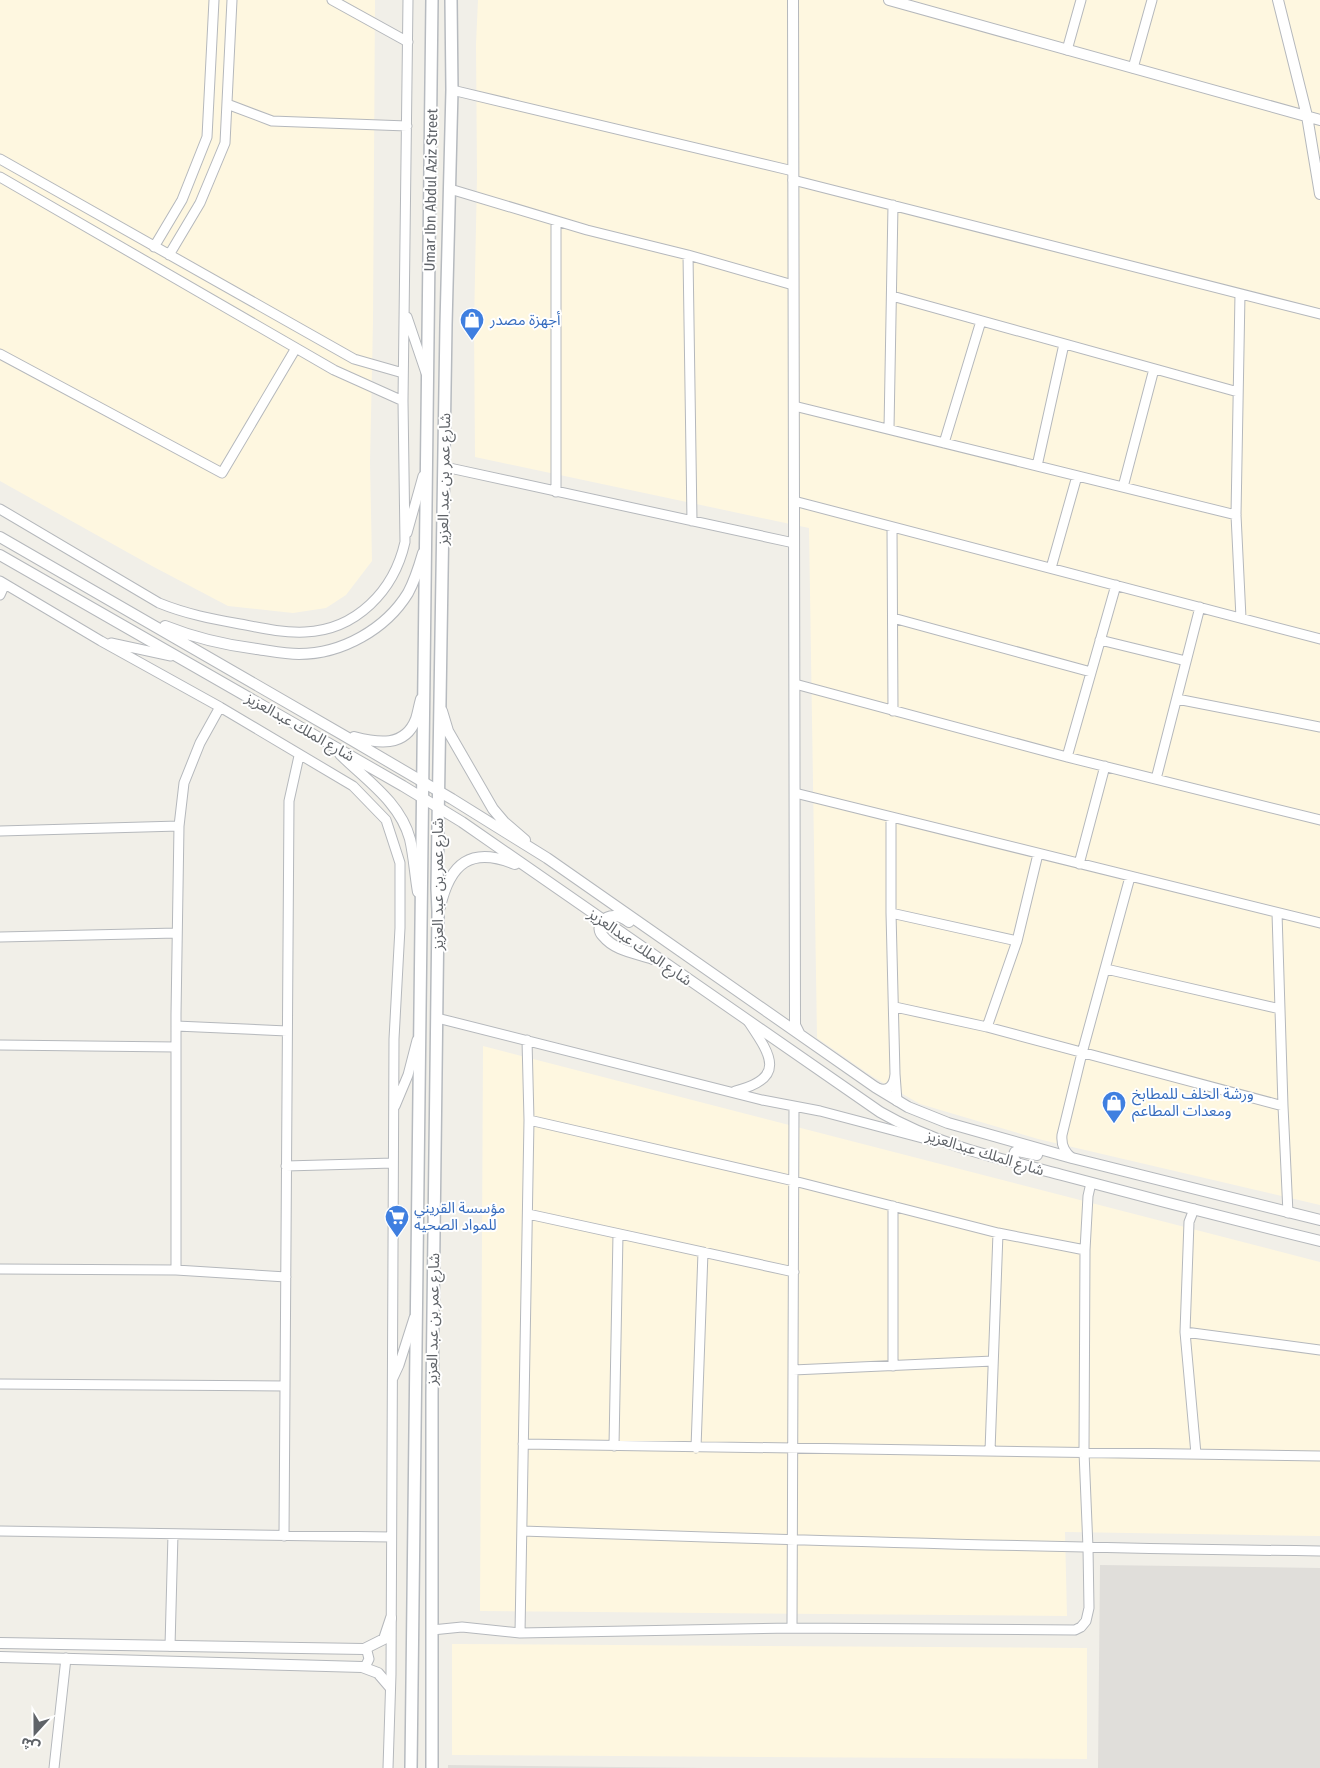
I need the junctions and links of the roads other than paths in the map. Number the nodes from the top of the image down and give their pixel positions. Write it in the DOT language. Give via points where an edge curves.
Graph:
graph roads {
  1 [pos="214,0"];
  2 [pos="232,0"];
  3 [pos="332,0"];
  4 [pos="408,0"];
  5 [pos="432,0"];
  6 [pos="793,0"];
  7 [pos="889,0"];
  8 [pos="1081,0"];
  9 [pos="1152,0"];
  10 [pos="1278,0"];
  11 [pos="451,1"];
  12 [pos="917,4"];
  13 [pos="408,42"];
  14 [pos="1067,50"];
  15 [pos="1133,68"];
  16 [pos="452,90"];
  17 [pos="227,104"];
  18 [pos="1307,116"];
  19 [pos="1320,120"];
  20 [pos="407,126"];
  21 [pos="0,159"];
  22 [pos="793,175"];
  23 [pos="0,177"];
  24 [pos="450,189"];
  25 [pos="1320,194"];
  26 [pos="893,205"];
  27 [pos="556,222"];
  28 [pos="154,248"];
  29 [pos="169,255"];
  30 [pos="688,255"];
  31 [pos="793,285"];
  32 [pos="1240,294"];
  33 [pos="892,296"];
  34 [pos="405,312"];
  35 [pos="1320,314"];
  36 [pos="981,321"];
  37 [pos="1064,344"];
  38 [pos="296,348"];
  39 [pos="0,354"];
  40 [pos="1154,369"];
  41 [pos="403,374"];
  42 [pos="428,380"];
  43 [pos="1238,392"];
  44 [pos="403,401"];
  45 [pos="428,405"];
  46 [pos="794,406"];
  47 [pos="889,429"];
  48 [pos="944,443"];
  49 [pos="428,461"];
  50 [pos="1037,466"];
  51 [pos="445,467"];
  52 [pos="1077,476"];
  53 [pos="1123,487"];
  54 [pos="556,492"];
  55 [pos="794,501"];
  56 [pos="1,511"];
  57 [pos="1236,515"];
  58 [pos="692,521"];
  59 [pos="892,527"];
  60 [pos="0,537"];
  61 [pos="404,542"];
  62 [pos="427,543"];
  63 [pos="794,543"];
  64 [pos="0,555"];
  65 [pos="1051,568"];
  66 [pos="3,583"];
  67 [pos="1116,585"];
  68 [pos="0,595"];
  69 [pos="1200,607"];
  70 [pos="138,616"];
  71 [pos="893,618"];
  72 [pos="1241,618"];
  73 [pos="1320,639"];
  74 [pos="101,640"];
  75 [pos="1100,640"];
  76 [pos="178,657"];
  77 [pos="1186,662"];
  78 [pos="1091,672"];
  79 [pos="795,684"];
  80 [pos="424,686"];
  81 [pos="1177,699"];
  82 [pos="441,705"];
  83 [pos="220,708"];
  84 [pos="893,711"];
  85 [pos="1320,727"];
  86 [pos="343,735"];
  87 [pos="328,743"];
  88 [pos="299,756"];
  89 [pos="1067,757"];
  90 [pos="1105,766"];
  91 [pos="1156,779"];
  92 [pos="423,782"];
  93 [pos="439,792"];
  94 [pos="795,793"];
  95 [pos="423,798"];
  96 [pos="439,808"];
  97 [pos="891,817"];
  98 [pos="1320,820"];
  99 [pos="179,826"];
  100 [pos="0,831"];
  101 [pos="1038,854"];
  102 [pos="547,858"];
  103 [pos="1079,864"];
  104 [pos="530,871"];
  105 [pos="1130,877"];
  106 [pos="438,912"];
  107 [pos="891,913"];
  108 [pos="1277,913"];
  109 [pos="421,915"];
  110 [pos="602,920"];
  111 [pos="1320,923"];
  112 [pos="178,933"];
  113 [pos="0,937"];
  114 [pos="1017,941"];
  115 [pos="1106,969"];
  116 [pos="721,979"];
  117 [pos="795,1001"];
  118 [pos="895,1006"];
  119 [pos="1280,1009"];
  120 [pos="767,1011"];
  121 [pos="437,1018"];
  122 [pos="748,1021"];
  123 [pos="176,1026"];
  124 [pos="987,1027"];
  125 [pos="419,1030"];
  126 [pos="288,1031"];
  127 [pos="800,1034"];
  128 [pos="526,1040"];
  129 [pos="0,1045"];
  130 [pos="176,1047"];
  131 [pos="1082,1053"];
  132 [pos="895,1074"];
  133 [pos="875,1087"];
  134 [pos="732,1092"];
  135 [pos="896,1101"];
  136 [pos="794,1106"];
  137 [pos="1283,1106"];
  138 [pos="394,1110"];
  139 [pos="529,1120"];
  140 [pos="951,1145"];
  141 [pos="1072,1158"];
  142 [pos="393,1163"];
  143 [pos="1017,1163"];
  144 [pos="286,1166"];
  145 [pos="1121,1170"];
  146 [pos="794,1180"];
  147 [pos="1091,1183"];
  148 [pos="893,1206"];
  149 [pos="1194,1209"];
  150 [pos="1288,1213"];
  151 [pos="528,1214"];
  152 [pos="1320,1220"];
  153 [pos="998,1233"];
  154 [pos="618,1234"];
  155 [pos="1320,1241"];
  156 [pos="1085,1250"];
  157 [pos="704,1252"];
  158 [pos="0,1269"];
  159 [pos="176,1270"];
  160 [pos="794,1272"];
  161 [pos="286,1277"];
  162 [pos="415,1315"];
  163 [pos="1185,1332"];
  164 [pos="1320,1350"];
  165 [pos="993,1362"];
  166 [pos="893,1366"];
  167 [pos="793,1370"];
  168 [pos="392,1381"];
  169 [pos="0,1384"];
  170 [pos="285,1386"];
  171 [pos="523,1444"];
  172 [pos="614,1446"];
  173 [pos="696,1448"];
  174 [pos="793,1450"];
  175 [pos="990,1451"];
  176 [pos="1084,1452"];
  177 [pos="1196,1454"];
  178 [pos="1320,1456"];
  179 [pos="0,1531"];
  180 [pos="522,1531"];
  181 [pos="173,1534"];
  182 [pos="284,1536"];
  183 [pos="391,1537"];
  184 [pos="792,1540"];
  185 [pos="1088,1548"];
  186 [pos="1320,1551"];
  187 [pos="391,1618"];
  188 [pos="792,1628"];
  189 [pos="432,1630"];
  190 [pos="520,1633"];
  191 [pos="0,1643"];
  192 [pos="170,1646"];
  193 [pos="364,1649"];
  194 [pos="0,1657"];
  195 [pos="66,1658"];
  196 [pos="362,1667"];
  197 [pos="390,1687"];
  198 [pos="54,1768"];
  199 [pos="388,1768"];
  200 [pos="411,1768"];
  201 [pos="432,1768"];
  1 -- 28 [label="street" via="207,137 182,200"];
  2 -- 17 [label="street"];
  3 -- 13 [label="street"];
  4 -- 13 [label="street"];
  5 -- 42 [label="main road, Umar Ibn Abdul Aziz Street"];
  6 -- 22 [label="street"];
  7 -- 12 [label="street"];
  8 -- 14 [label="street"];
  9 -- 15 [label="street"];
  10 -- 18 [label="street"];
  11 -- 16 [label="main road, شارع عمر بن عبد العزيز"];
  12 -- 14 [label="street"];
  13 -- 20 [label="street"];
  14 -- 15 [label="street"];
  15 -- 18 [label="street"];
  16 -- 22 [label="street"];
  16 -- 24 [label="main road, شارع عمر بن عبد العزيز"];
  17 -- 20 [label="street" via="272,121"];
  17 -- 29 [label="street" via="225,143 200,203"];
  18 -- 19 [label="street"];
  18 -- 25 [label="street"];
  20 -- 34 [label="street"];
  21 -- 28 [label="street"];
  22 -- 26 [label="street"];
  22 -- 31 [label="street"];
  23 -- 38 [label="street"];
  24 -- 27 [label="street"];
  24 -- 51 [label="main road, شارع عمر بن عبد العزيز"];
  26 -- 32 [label="street"];
  26 -- 33 [label="street"];
  27 -- 30 [label="street"];
  27 -- 54 [label="street"];
  28 -- 29 [label="street"];
  29 -- 41 [label="street" via="354,359"];
  30 -- 31 [label="street"];
  30 -- 58 [label="street"];
  31 -- 46 [label="street"];
  32 -- 35 [label="street"];
  32 -- 43 [label="street"];
  33 -- 36 [label="street"];
  33 -- 47 [label="street"];
  34 -- 41 [label="street"];
  34 -- 42 [label="street"];
  36 -- 37 [label="street"];
  36 -- 48 [label="street"];
  37 -- 40 [label="street"];
  37 -- 50 [label="street"];
  38 -- 39 [label="street" via="222,473"];
  38 -- 44 [label="street" via="334,370"];
  40 -- 43 [label="street"];
  40 -- 53 [label="street"];
  41 -- 44 [label="street"];
  42 -- 45 [label="main road, شارع عمر بن عبد العزيز"];
  43 -- 57 [label="street"];
  44 -- 61 [label="street"];
  45 -- 49 [label="main road, شارع عمر بن عبد العزيز"];
  45 -- 51 [label="main road" via="434,462"];
  46 -- 47 [label="street"];
  46 -- 55 [label="street"];
  47 -- 48 [label="street"];
  48 -- 50 [label="street"];
  49 -- 61 [label="street"];
  49 -- 62 [label="main road, شارع عمر بن عبد العزيز"];
  50 -- 52 [label="street"];
  51 -- 54 [label="street"];
  51 -- 82 [label="main road, شارع عمر بن عبد العزيز"];
  52 -- 53 [label="street"];
  52 -- 65 [label="street"];
  53 -- 57 [label="street"];
  54 -- 58 [label="street"];
  55 -- 59 [label="street"];
  55 -- 63 [label="street"];
  56 -- 61 [label="street" via="159,603 199,617 287,632 333,627 369,606 389,584 401,558"];
  57 -- 72 [label="street"];
  58 -- 63 [label="street"];
  59 -- 65 [label="street"];
  59 -- 71 [label="street"];
  60 -- 70 [label="street, شارع الملك عبدالعزيز"];
  62 -- 70 [label="street" via="413,584 400,604 382,623 339,647 287,654 223,644"];
  62 -- 80 [label="main road, شارع عمر بن عبد العزيز"];
  63 -- 79 [label="street"];
  64 -- 76 [label="street, شارع الملك عبدالعزيز"];
  65 -- 67 [label="street"];
  66 -- 68 [label="street"];
  66 -- 74 [label="street"];
  67 -- 69 [label="street"];
  67 -- 75 [label="street"];
  69 -- 72 [label="street"];
  69 -- 77 [label="street"];
  70 -- 86 [label="street, شارع الملك عبدالعزيز"];
  71 -- 78 [label="street"];
  71 -- 84 [label="street"];
  72 -- 73 [label="street"];
  74 -- 76 [label="street"];
  74 -- 83 [label="street"];
  75 -- 77 [label="street"];
  75 -- 78 [label="street"];
  76 -- 87 [label="street, شارع الملك عبدالعزيز"];
  77 -- 81 [label="street"];
  78 -- 89 [label="street"];
  79 -- 84 [label="street"];
  79 -- 94 [label="street"];
  80 -- 86 [label="street" via="416,719 397,739 384,743"];
  80 -- 92 [label="main road, شارع عمر بن عبد العزيز"];
  81 -- 85 [label="street"];
  81 -- 91 [label="street"];
  82 -- 93 [label="main road, شارع عمر بن عبد العزيز"];
  82 -- 102 [label="street" via="448,730 494,810"];
  83 -- 88 [label="street"];
  83 -- 99 [label="street" via="200,743 184,783"];
  84 -- 89 [label="street"];
  86 -- 92 [label="street, شارع الملك عبدالعزيز"];
  87 -- 95 [label="street, شارع الملك عبدالعزيز"];
  87 -- 109 [label="street" via="382,792 399,813 409,838"];
  88 -- 126 [label="street" via="289,801"];
  88 -- 138 [label="street" via="353,786 386,820 400,863"];
  89 -- 90 [label="street"];
  90 -- 91 [label="street"];
  90 -- 103 [label="street"];
  91 -- 98 [label="street"];
  92 -- 93 [label="street, شارع الملك عبدالعزيز"];
  92 -- 95 [label="main road, شارع عمر بن عبد العزيز"];
  93 -- 96 [label="main road, شارع عمر بن عبد العزيز"];
  93 -- 102 [label="street, شارع الملك عبدالعزيز"];
  94 -- 97 [label="street"];
  94 -- 117 [label="street"];
  95 -- 96 [label="street, شارع الملك عبدالعزيز"];
  95 -- 109 [label="main road, شارع عمر بن عبد العزيز"];
  96 -- 104 [label="street, شارع الملك عبدالعزيز"];
  96 -- 106 [label="main road, شارع عمر بن عبد العزيز"];
  97 -- 101 [label="street"];
  97 -- 107 [label="street"];
  99 -- 100 [label="street"];
  99 -- 112 [label="street"];
  101 -- 103 [label="street"];
  101 -- 114 [label="street"];
  102 -- 116 [label="street, شارع الملك عبدالعزيز"];
  103 -- 105 [label="street"];
  104 -- 106 [label="street" via="497,857 469,860 460,865 449,879"];
  104 -- 110 [label="street, شارع الملك عبدالعزيز"];
  105 -- 108 [label="street"];
  105 -- 115 [label="street"];
  106 -- 121 [label="main road, شارع عمر بن عبد العزيز"];
  107 -- 114 [label="street"];
  107 -- 118 [label="street"];
  108 -- 111 [label="street"];
  108 -- 119 [label="street"];
  109 -- 125 [label="main road, شارع عمر بن عبد العزيز"];
  110 -- 116 [label="street" via="607,916 621,917 684,961"];
  110 -- 122 [label="street, شارع الملك عبدالعزيز"];
  112 -- 113 [label="street"];
  112 -- 123 [label="street"];
  114 -- 124 [label="street"];
  115 -- 119 [label="street"];
  115 -- 131 [label="street"];
  116 -- 120 [label="street, شارع الملك عبدالعزيز"];
  117 -- 120 [label="street" via="786,1014"];
  117 -- 127 [label="street" via="795,1025"];
  118 -- 124 [label="street"];
  118 -- 132 [label="street"];
  119 -- 137 [label="street"];
  120 -- 127 [label="street, شارع الملك عبدالعزيز"];
  121 -- 128 [label="street"];
  121 -- 189 [label="main road, شارع عمر بن عبد العزيز"];
  122 -- 134 [label="street" via="767,1049 769,1066 758,1084"];
  122 -- 140 [label="street, شارع الملك عبدالعزيز" via="880,1112"];
  123 -- 126 [label="street"];
  123 -- 130 [label="street"];
  124 -- 131 [label="street"];
  125 -- 138 [label="street" via="408,1075"];
  125 -- 162 [label="main road, شارع عمر بن عبد العزيز"];
  126 -- 144 [label="street"];
  127 -- 133 [label="street, شارع الملك عبدالعزيز"];
  128 -- 134 [label="street"];
  128 -- 139 [label="street"];
  129 -- 130 [label="street"];
  130 -- 159 [label="street"];
  131 -- 137 [label="street"];
  131 -- 141 [label="street" via="1062,1140 1064,1151"];
  132 -- 133 [label="street" via="890,1088"];
  132 -- 135 [label="street"];
  133 -- 135 [label="street, شارع الملك عبدالعزيز"];
  134 -- 136 [label="street"];
  135 -- 141 [label="street, شارع الملك عبدالعزيز" via="948,1123"];
  136 -- 140 [label="street"];
  136 -- 146 [label="street"];
  137 -- 150 [label="street"];
  138 -- 142 [label="street"];
  139 -- 146 [label="street"];
  139 -- 151 [label="street"];
  140 -- 143 [label="street, شارع الملك عبدالعزيز"];
  141 -- 145 [label="street, شارع الملك عبدالعزيز"];
  142 -- 144 [label="street"];
  142 -- 168 [label="street"];
  143 -- 145 [label="street" via="1013,1155 1022,1151 1091,1169"];
  143 -- 147 [label="street, شارع الملك عبدالعزيز"];
  144 -- 161 [label="street"];
  145 -- 150 [label="street, شارع الملك عبدالعزيز"];
  146 -- 148 [label="street"];
  146 -- 160 [label="street"];
  147 -- 149 [label="street, شارع الملك عبدالعزيز"];
  147 -- 156 [label="street"];
  148 -- 153 [label="street"];
  148 -- 166 [label="street"];
  149 -- 155 [label="street, شارع الملك عبدالعزيز"];
  149 -- 163 [label="street" via="1189,1222"];
  150 -- 152 [label="street, شارع الملك عبدالعزيز"];
  151 -- 154 [label="street"];
  151 -- 171 [label="street"];
  153 -- 156 [label="street"];
  153 -- 165 [label="street"];
  154 -- 157 [label="street"];
  154 -- 172 [label="street"];
  156 -- 176 [label="street"];
  157 -- 160 [label="street"];
  157 -- 173 [label="street"];
  158 -- 159 [label="street"];
  159 -- 161 [label="street"];
  160 -- 167 [label="street"];
  161 -- 170 [label="street"];
  162 -- 168 [label="street"];
  162 -- 200 [label="main road, شارع عمر بن عبد العزيز"];
  163 -- 164 [label="street"];
  163 -- 177 [label="street"];
  165 -- 166 [label="street"];
  165 -- 175 [label="street"];
  166 -- 167 [label="street"];
  167 -- 174 [label="street"];
  168 -- 183 [label="street"];
  169 -- 170 [label="street"];
  170 -- 182 [label="street"];
  171 -- 172 [label="street"];
  171 -- 180 [label="street"];
  172 -- 173 [label="street"];
  173 -- 174 [label="street"];
  174 -- 175 [label="street"];
  174 -- 184 [label="street"];
  175 -- 176 [label="street"];
  176 -- 177 [label="street"];
  176 -- 185 [label="street"];
  177 -- 178 [label="street"];
  179 -- 181 [label="street"];
  180 -- 184 [label="street"];
  180 -- 190 [label="street"];
  181 -- 182 [label="street"];
  181 -- 192 [label="street"];
  182 -- 183 [label="street"];
  183 -- 187 [label="street"];
  184 -- 185 [label="street"];
  184 -- 188 [label="street"];
  185 -- 186 [label="street"];
  185 -- 188 [label="street" via="1089,1608 1086,1621 1075,1630"];
  187 -- 193 [label="street" via="384,1639"];
  187 -- 197 [label="street"];
  188 -- 190 [label="street"];
  189 -- 190 [label="street" via="462,1627"];
  189 -- 201 [label="main road, شارع عمر بن عبد العزيز"];
  191 -- 192 [label="street"];
  192 -- 193 [label="street"];
  193 -- 196 [label="street" via="369,1659"];
  194 -- 195 [label="street"];
  195 -- 196 [label="street"];
  195 -- 198 [label="street"];
  196 -- 197 [label="street" via="378,1673"];
  197 -- 199 [label="street"];
}
